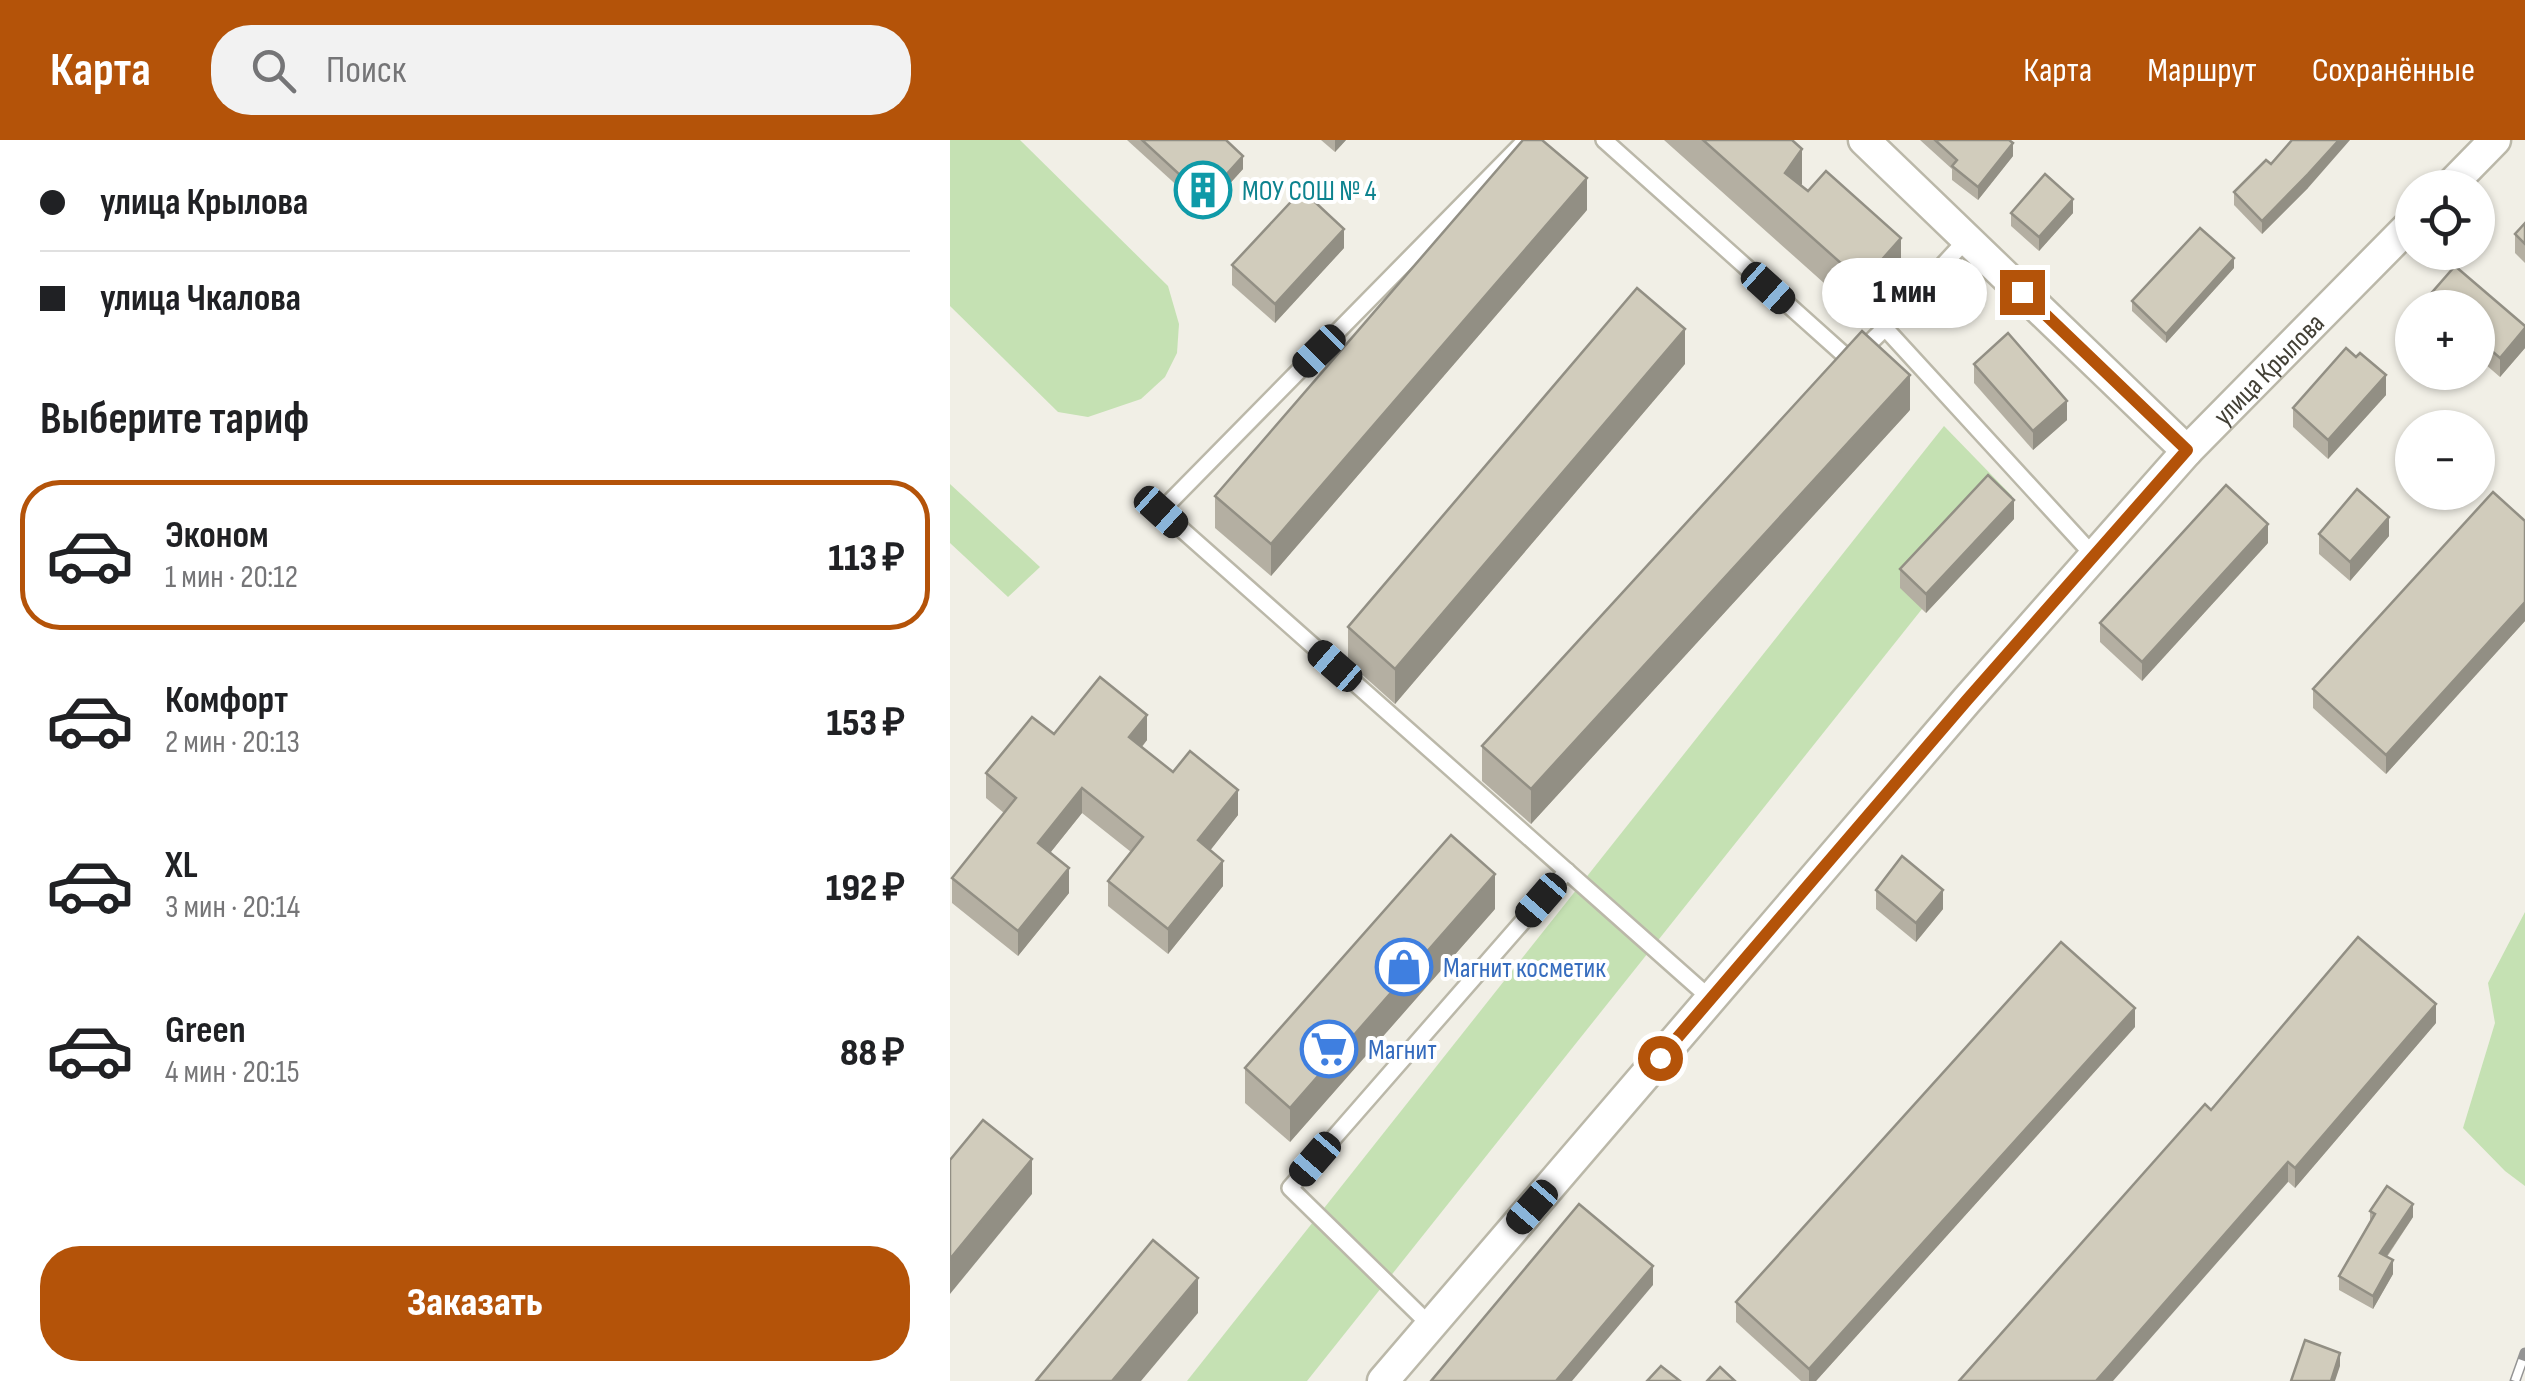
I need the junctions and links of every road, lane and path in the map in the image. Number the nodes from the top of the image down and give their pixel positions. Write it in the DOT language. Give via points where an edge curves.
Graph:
graph roads {
  1 [pos="1526,140"];
  2 [pos="1604,140"];
  3 [pos="1864,140"];
  4 [pos="2494,140"];
  5 [pos="2465,170"];
  6 [pos="1967,238"];
  7 [pos="2395,240"];
  8 [pos="1884,328"];
  9 [pos="2187,450"];
  10 [pos="2094,556"];
  11 [pos="1566,871"];
  12 [pos="1710,999"];
  13 [pos="1430,1326"];
  14 [pos="1382,1381"];
  1 -- 11 [label="lane" via="1161,512"];
  2 -- 8 [label="lane" via="1851,361"];
  3 -- 6 [label="street"];
  4 -- 5 [label="street"];
  6 -- 8 [label="lane"];
  6 -- 9 [label="street"];
  7 -- 9 [label="street, улица Крылова"];
  8 -- 10 [label="lane"];
  9 -- 10 [label="street, улица Крылова"];
  10 -- 12 [label="street, улица Крылова"];
  11 -- 12 [label="lane"];
  11 -- 13 [label="lane" via="1290,1188"];
  12 -- 13 [label="street, улица Крылова"];
  13 -- 14 [label="street, улица Крылова"];
}
